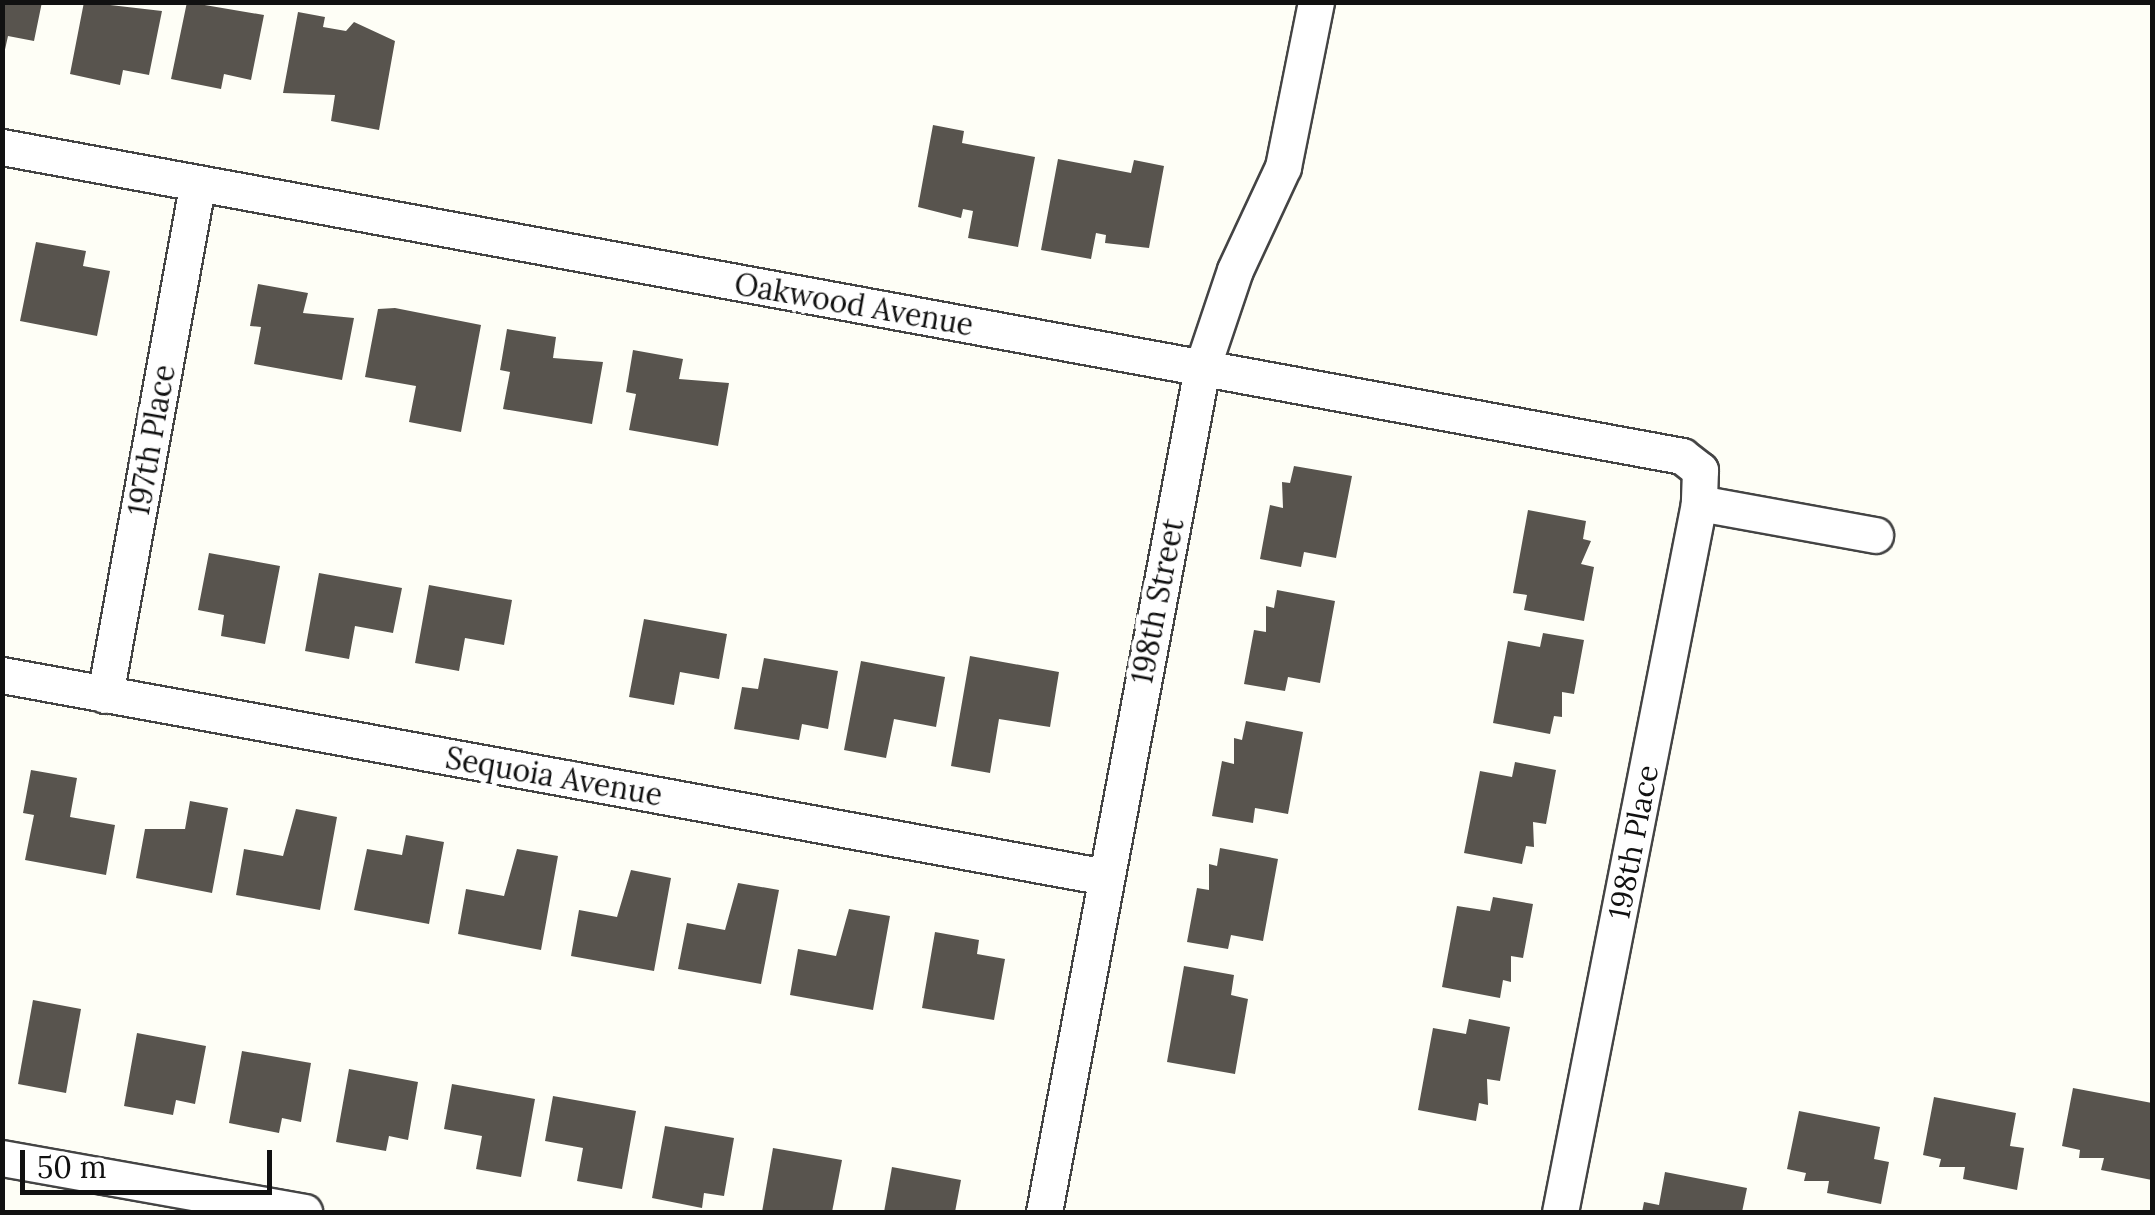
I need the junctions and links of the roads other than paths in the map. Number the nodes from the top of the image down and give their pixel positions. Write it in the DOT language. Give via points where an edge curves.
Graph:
graph roads {
  1 [pos="1316,2"];
  2 [pos="2,146"];
  3 [pos="198,186"];
  4 [pos="1202,368"];
  5 [pos="1700,487"];
  6 [pos="1875,535"];
  7 [pos="2,675"];
  8 [pos="106,695"];
  9 [pos="1106,877"];
  10 [pos="2,1158"];
  11 [pos="304,1212"];
  12 [pos="1044,1212"];
  13 [pos="1560,1212"];
  1 -- 4 [label="street, 198th Street" via="1283,167 1234,270"];
  2 -- 3 [label="street, Oakwood Avenue"];
  3 -- 4 [label="street, Oakwood Avenue"];
  3 -- 8 [label="street, 197th Place"];
  4 -- 5 [label="street, Oakwood Avenue" via="1682,456"];
  4 -- 9 [label="street, 198th Street"];
  5 -- 6 [label="street, Oakwood Avenue"];
  5 -- 13 [label="street, 198th Place"];
  7 -- 8 [label="street, Sequoia Avenue"];
  8 -- 9 [label="street, Sequoia Avenue"];
  9 -- 12 [label="street, 198th Street"];
  10 -- 11 [label="street"];
}
